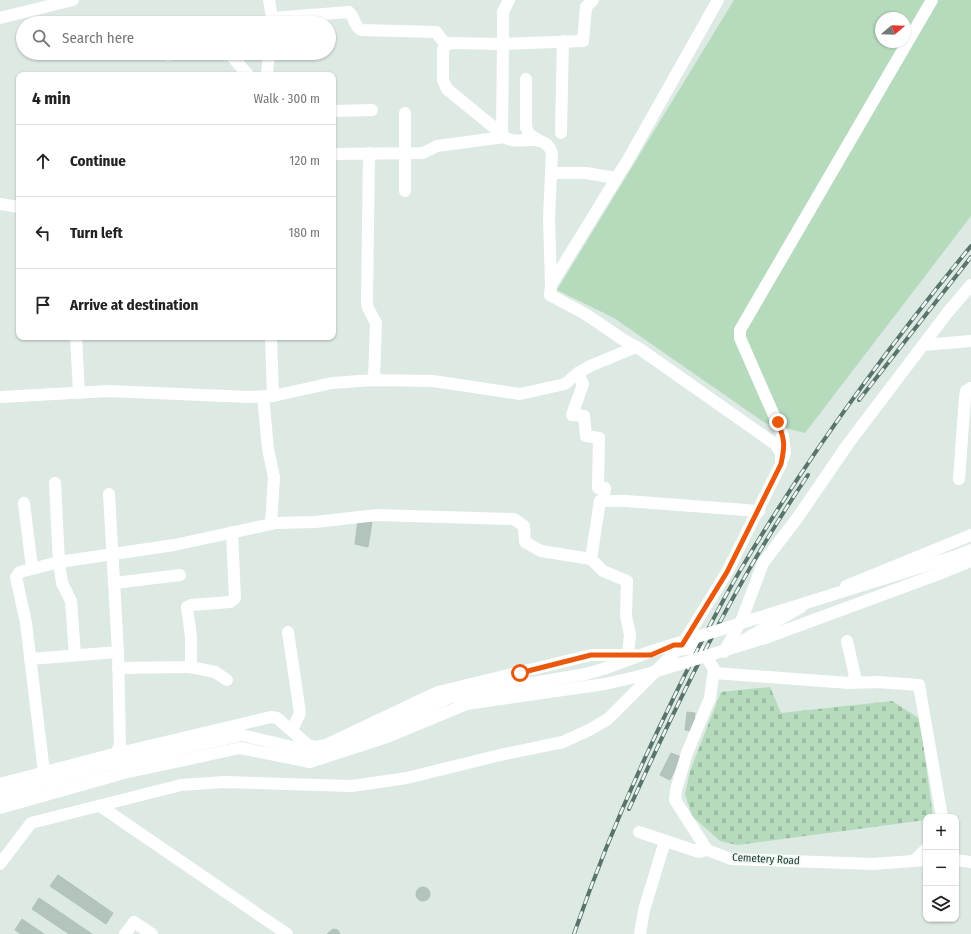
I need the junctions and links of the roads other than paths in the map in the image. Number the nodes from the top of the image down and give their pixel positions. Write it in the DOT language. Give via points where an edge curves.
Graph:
graph roads {
  1 [pos="73,0"];
  2 [pos="269,0"];
  3 [pos="509,0"];
  4 [pos="593,0"];
  5 [pos="718,0"];
  6 [pos="932,0"];
  7 [pos="269,16"];
  8 [pos="309,16"];
  9 [pos="0,18"];
  10 [pos="562,41"];
  11 [pos="503,44"];
  12 [pos="446,45"];
  13 [pos="235,60"];
  14 [pos="268,60"];
  15 [pos="245,72"];
  16 [pos="267,72"];
  17 [pos="526,79"];
  18 [pos="372,110"];
  19 [pos="336,111"];
  20 [pos="405,113"];
  21 [pos="561,133"];
  22 [pos="503,136"];
  23 [pos="541,141"];
  24 [pos="369,153"];
  25 [pos="405,153"];
  26 [pos="336,154"];
  27 [pos="552,173"];
  28 [pos="616,178"];
  29 [pos="405,191"];
  30 [pos="0,204"];
  31 [pos="16,206"];
  32 [pos="550,285"];
  33 [pos="971,285"];
  34 [pos="76,340"];
  35 [pos="272,340"];
  36 [pos="971,341"];
  37 [pos="923,345"];
  38 [pos="636,347"];
  39 [pos="578,372"];
  40 [pos="374,380"];
  41 [pos="971,388"];
  42 [pos="79,393"];
  43 [pos="268,396"];
  44 [pos="0,397"];
  45 [pos="782,459"];
  46 [pos="959,479"];
  47 [pos="55,484"];
  48 [pos="108,494"];
  49 [pos="603,501"];
  50 [pos="24,503"];
  51 [pos="759,511"];
  52 [pos="271,524"];
  53 [pos="232,532"];
  54 [pos="971,535"];
  55 [pos="971,550"];
  56 [pos="112,554"];
  57 [pos="591,559"];
  58 [pos="971,561"];
  59 [pos="59,562"];
  60 [pos="32,568"];
  61 [pos="180,574"];
  62 [pos="114,583"];
  63 [pos="288,632"];
  64 [pos="847,641"];
  65 [pos="680,647"];
  66 [pos="118,652"];
  67 [pos="724,652"];
  68 [pos="75,655"];
  69 [pos="628,655"];
  70 [pos="30,659"];
  71 [pos="709,661"];
  72 [pos="190,667"];
  73 [pos="118,668"];
  74 [pos="714,673"];
  75 [pos="226,680"];
  76 [pos="852,682"];
  77 [pos="292,730"];
  78 [pos="269,740"];
  79 [pos="264,752"];
  80 [pos="115,754"];
  81 [pos="310,757"];
  82 [pos="44,772"];
  83 [pos="0,784"];
  84 [pos="0,796"];
  85 [pos="100,806"];
  86 [pos="0,808"];
  87 [pos="941,814"];
  88 [pos="639,832"];
  89 [pos="665,841"];
  90 [pos="707,850"];
  91 [pos="926,850"];
  92 [pos="921,859"];
  93 [pos="959,860"];
  94 [pos="971,862"];
  95 [pos="0,864"];
  96 [pos="125,934"];
  97 [pos="152,934"];
  98 [pos="287,934"];
  99 [pos="640,934"];
  1 -- 9 [label="street"];
  2 -- 7 [label="street"];
  3 -- 11 [label="street" via="503,12"];
  4 -- 10 [label="street" via="586,7 583,41"];
  5 -- 28 [label="street"];
  6 -- 45 [label="street" via="740,330 740,338 784,436 785,453"];
  8 -- 12 [label="street" via="349,12 361,30 436,32"];
  10 -- 11 [label="street"];
  10 -- 21 [label="street"];
  11 -- 12 [label="street"];
  11 -- 22 [label="street"];
  12 -- 22 [label="street" via="443,50 444,85"];
  13 -- 15 [label="street"];
  14 -- 16 [label="street"];
  17 -- 23 [label="street" via="526,127 530,134"];
  18 -- 19 [label="street"];
  20 -- 25 [label="street"];
  22 -- 23 [label="street" via="508,140"];
  22 -- 25 [label="street" via="437,146 423,153"];
  23 -- 27 [label="street" via="548,145 552,153"];
  24 -- 25 [label="street"];
  24 -- 26 [label="street"];
  24 -- 40 [label="street" via="367,302 376,323"];
  25 -- 29 [label="street"];
  27 -- 28 [label="street" via="586,173"];
  27 -- 32 [label="street" via="549,218"];
  28 -- 32 [label="street"];
  30 -- 31 [label="street"];
  32 -- 38 [label="street" via="550,295 587,315"];
  33 -- 37 [label="street"];
  34 -- 42 [label="street"];
  35 -- 43 [label="street"];
  36 -- 37 [label="street"];
  37 -- 67 [label="street" via="763,563 742,619"];
  38 -- 39 [label="street"];
  38 -- 45 [label="street" via="775,444"];
  39 -- 40 [label="street" via="565,384 520,394 433,381"];
  39 -- 49 [label="street" via="583,384 572,415 584,416 586,436 599,438 598,488 605,488"];
  40 -- 43 [label="street" via="332,383"];
  41 -- 46 [label="street" via="966,391 965,397"];
  42 -- 43 [label="street" via="108,391"];
  42 -- 44 [label="street"];
  43 -- 52 [label="street" via="268,449 274,477"];
  45 -- 51 [label="street"];
  47 -- 59 [label="street"];
  48 -- 56 [label="street"];
  49 -- 51 [label="street" via="626,500"];
  49 -- 57 [label="street" via="600,501"];
  50 -- 60 [label="street"];
  51 -- 65 [label="street" via="727,572"];
  52 -- 53 [label="street"];
  52 -- 57 [label="street" via="377,515 514,519 524,526 525,542 541,551"];
  53 -- 56 [label="street" via="174,545"];
  53 -- 72 [label="street" via="235,598 230,602 187,607 191,636"];
  54 -- 67 [label="street" via="826,594"];
  55 -- 81 [label="street, bridge" via="652,651 603,669 450,697 382,730 319,751"];
  56 -- 59 [label="street"];
  56 -- 62 [label="street"];
  57 -- 69 [label="street" via="603,571 627,581 626,616 630,635"];
  58 -- 81 [label="street, bridge" via="765,638 631,679 467,704 337,755"];
  59 -- 60 [label="street"];
  59 -- 68 [label="street" via="62,583 71,601"];
  60 -- 70 [label="street" via="20,572 16,577 26,623"];
  61 -- 62 [label="street"];
  62 -- 66 [label="street"];
  63 -- 77 [label="street" via="300,713"];
  64 -- 76 [label="street" via="855,676"];
  65 -- 69 [label="street" via="674,645 651,655"];
  65 -- 71 [label="street" via="693,648 704,653"];
  65 -- 85 [label="street" via="608,719 563,742 407,778 352,786 225,782 180,785"];
  66 -- 68 [label="street"];
  66 -- 73 [label="street"];
  67 -- 71 [label="street"];
  68 -- 70 [label="street"];
  69 -- 77 [label="street" via="591,655 438,692 326,745 308,745"];
  70 -- 82 [label="street"];
  71 -- 74 [label="street"];
  72 -- 73 [label="street"];
  72 -- 75 [label="street" via="215,672"];
  73 -- 80 [label="street" via="120,746"];
  74 -- 76 [label="street"];
  74 -- 90 [label="street" via="710,698 687,753 675,800"];
  76 -- 87 [label="street" via="919,685"];
  77 -- 80 [label="street" via="277,718 271,717"];
  78 -- 79 [label="street"];
  78 -- 81 [label="street"];
  78 -- 84 [label="street" via="242,735 108,765"];
  79 -- 81 [label="street"];
  79 -- 86 [label="street" via="240,748 218,752 124,773"];
  80 -- 82 [label="street"];
  82 -- 83 [label="street"];
  85 -- 95 [label="street" via="31,823"];
  85 -- 98 [label="street"];
  88 -- 89 [label="street, Cemetery Road"];
  89 -- 90 [label="street, Cemetery Road" via="699,852"];
  89 -- 99 [label="street" via="644,910"];
  90 -- 92 [label="street, Cemetery Road" via="731,859 873,864"];
  91 -- 92 [label="street"];
  93 -- 94 [label="street"];
  96 -- 97 [label="street" via="134,922"];
}
